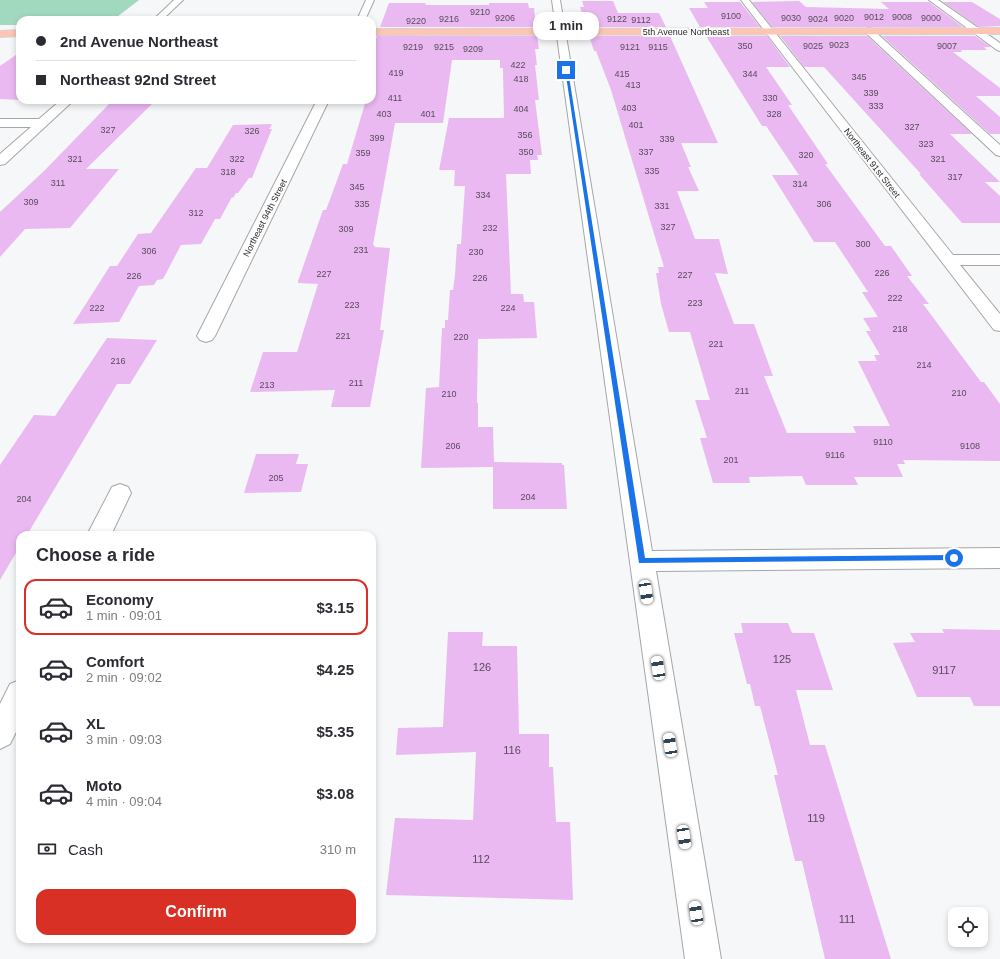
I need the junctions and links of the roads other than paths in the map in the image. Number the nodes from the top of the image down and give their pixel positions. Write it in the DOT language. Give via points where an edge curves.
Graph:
graph roads {
  1 [pos="179,0"];
  2 [pos="370,0"];
  3 [pos="556,0"];
  4 [pos="745,0"];
  5 [pos="932,0"];
  6 [pos="161,16"];
  7 [pos="363,16"];
  8 [pos="560,26"];
  9 [pos="869,31"];
  10 [pos="976,31"];
  11 [pos="1000,31"];
  12 [pos="376,32"];
  13 [pos="770,32"];
  14 [pos="16,33"];
  15 [pos="0,34"];
  16 [pos="1000,48"];
  17 [pos="64,104"];
  18 [pos="321,104"];
  19 [pos="0,123"];
  20 [pos="43,123"];
  21 [pos="1000,152"];
  22 [pos="0,161"];
  23 [pos="947,260"];
  24 [pos="1000,260"];
  25 [pos="1000,326"];
  26 [pos="206,336"];
  27 [pos="120,492"];
  28 [pos="101,531"];
  29 [pos="1000,558"];
  30 [pos="641,561"];
  31 [pos="16,702"];
  32 [pos="0,734"];
  33 [pos="703,959"];
  1 -- 6 [label="street"];
  2 -- 7 [label="street"];
  3 -- 8 [label="street"];
  4 -- 13 [label="street, Northeast 91st Street"];
  5 -- 10 [label="street"];
  8 -- 12 [label="main road, 5th Avenue Northeast"];
  8 -- 13 [label="main road, 5th Avenue Northeast"];
  8 -- 30 [label="street"];
  9 -- 10 [label="main road, 5th Avenue Northeast"];
  9 -- 13 [label="main road, 5th Avenue Northeast"];
  9 -- 21 [label="street"];
  10 -- 11 [label="main road, 5th Avenue Northeast"];
  10 -- 16 [label="street"];
  13 -- 23 [label="street, Northeast 91st Street"];
  14 -- 15 [label="main road"];
  17 -- 20 [label="street"];
  18 -- 26 [label="street, Northeast 94th Street"];
  19 -- 20 [label="street"];
  20 -- 22 [label="street"];
  23 -- 24 [label="street"];
  23 -- 25 [label="street, Northeast 91st Street"];
  27 -- 28 [label="street"];
  29 -- 30 [label="street"];
  30 -- 33 [label="street"];
  31 -- 32 [label="street"];
}
